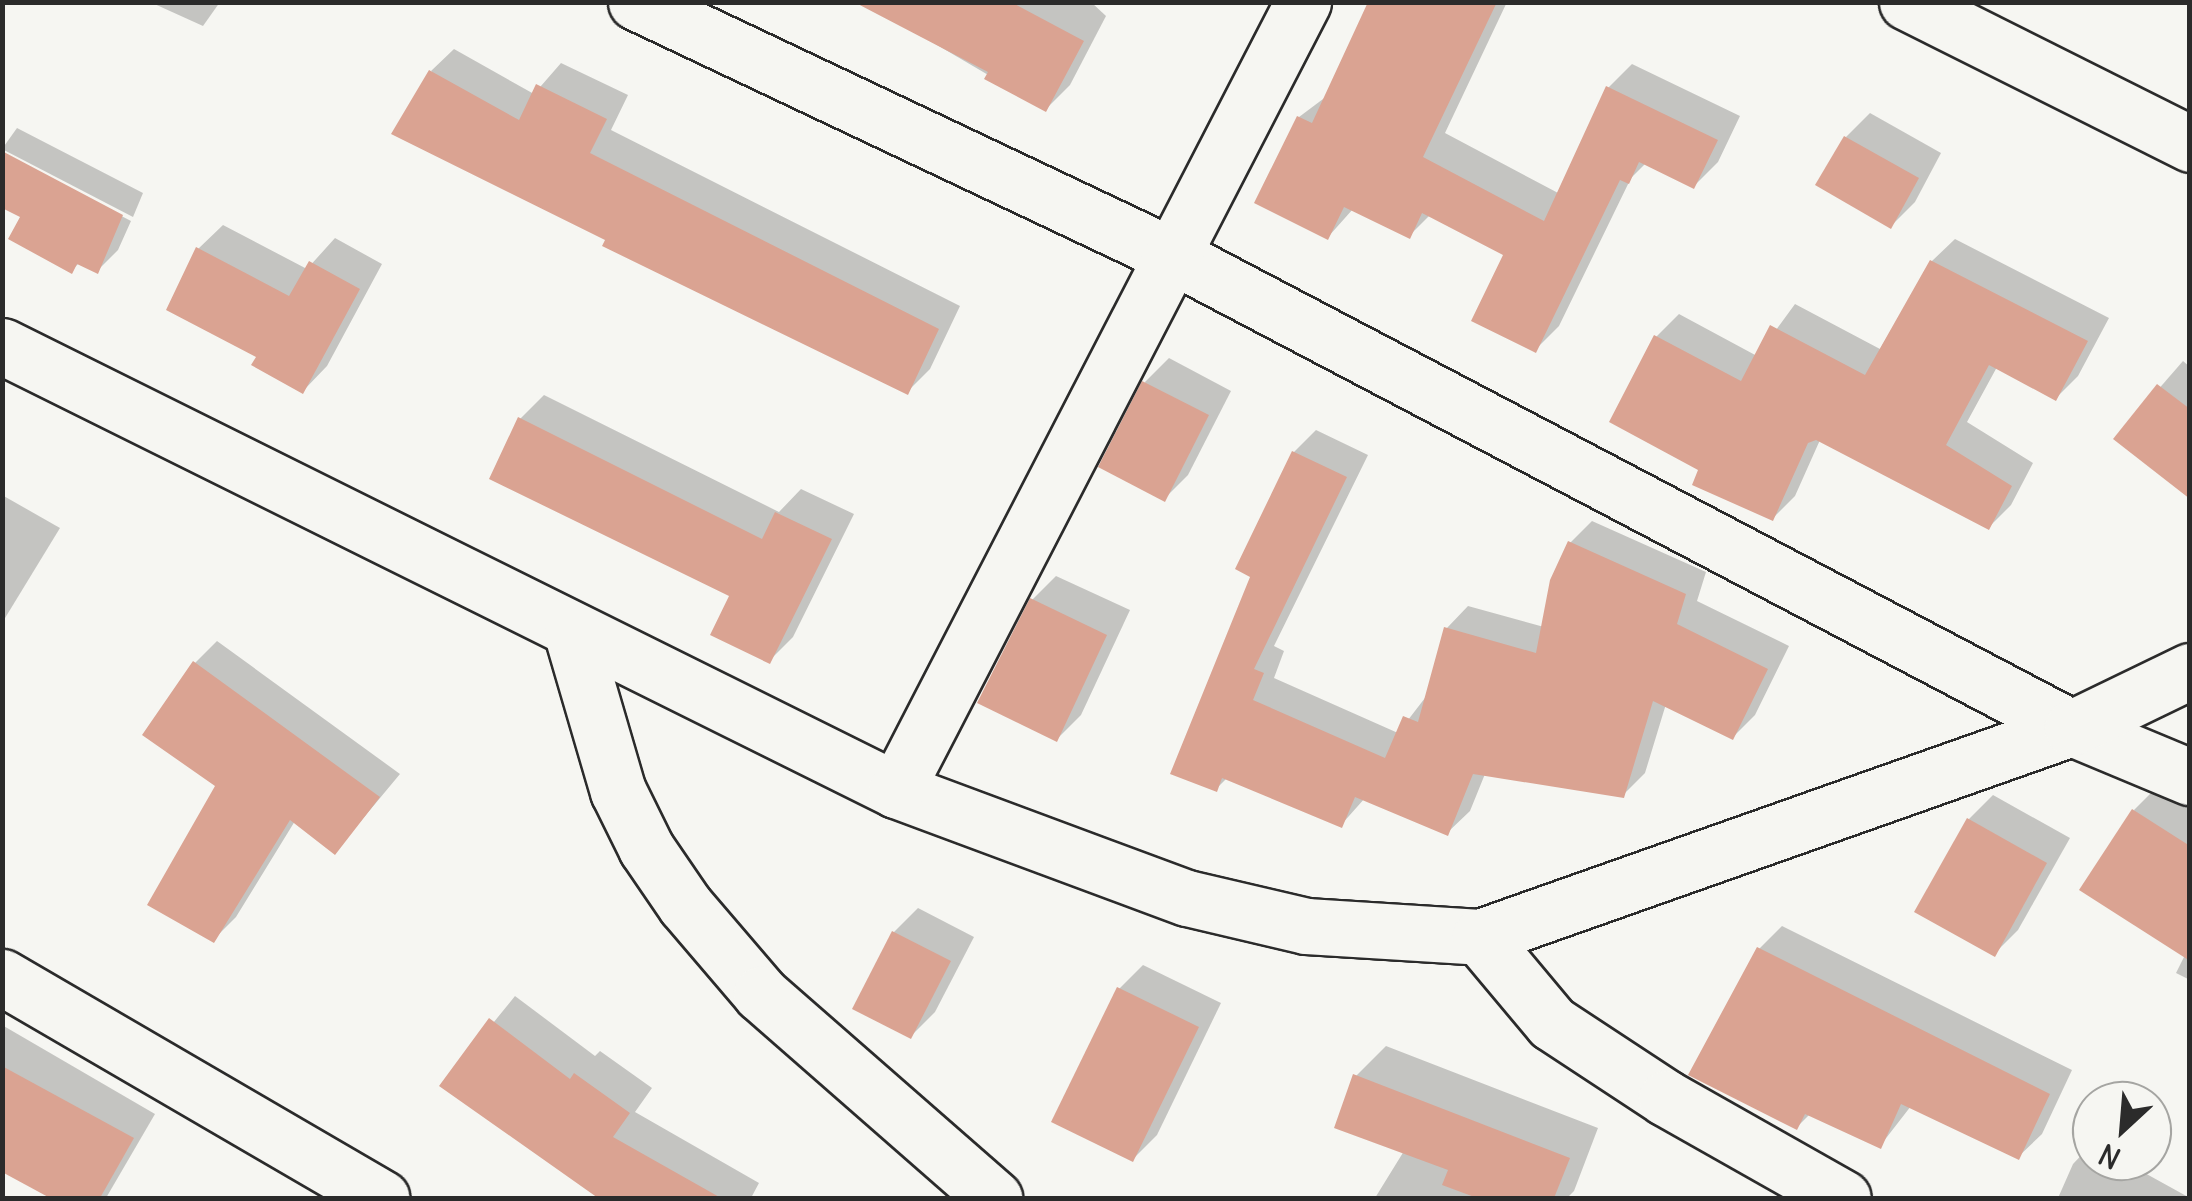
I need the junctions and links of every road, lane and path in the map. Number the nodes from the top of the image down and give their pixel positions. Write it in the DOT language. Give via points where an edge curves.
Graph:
graph roads {
  1 [pos="636,2"];
  2 [pos="1304,2"];
  3 [pos="1907,2"];
  4 [pos="2190,144"];
  5 [pos="1177,258"];
  6 [pos="2,346"];
  7 [pos="572,634"];
  8 [pos="2190,671"];
  9 [pos="2072,728"];
  10 [pos="2190,777"];
  11 [pos="896,790"];
  12 [pos="1480,937"];
  13 [pos="2,977"];
  14 [pos="380,1198"];
  15 [pos="994,1198"];
  16 [pos="1843,1198"];
  1 -- 5 [label="street"];
  2 -- 5 [label="street"];
  3 -- 4 [label="street"];
  5 -- 9 [label="street"];
  5 -- 11 [label="street"];
  6 -- 7 [label="street"];
  7 -- 11 [label="street"];
  7 -- 15 [label="street" via="618,791 685,904 761,994"];
  8 -- 9 [label="street"];
  9 -- 10 [label="street"];
  9 -- 12 [label="street"];
  11 -- 12 [label="street" via="1186,898 1306,926"];
  12 -- 16 [label="street" via="1552,1022 1666,1098"];
  13 -- 14 [label="street"];
}
